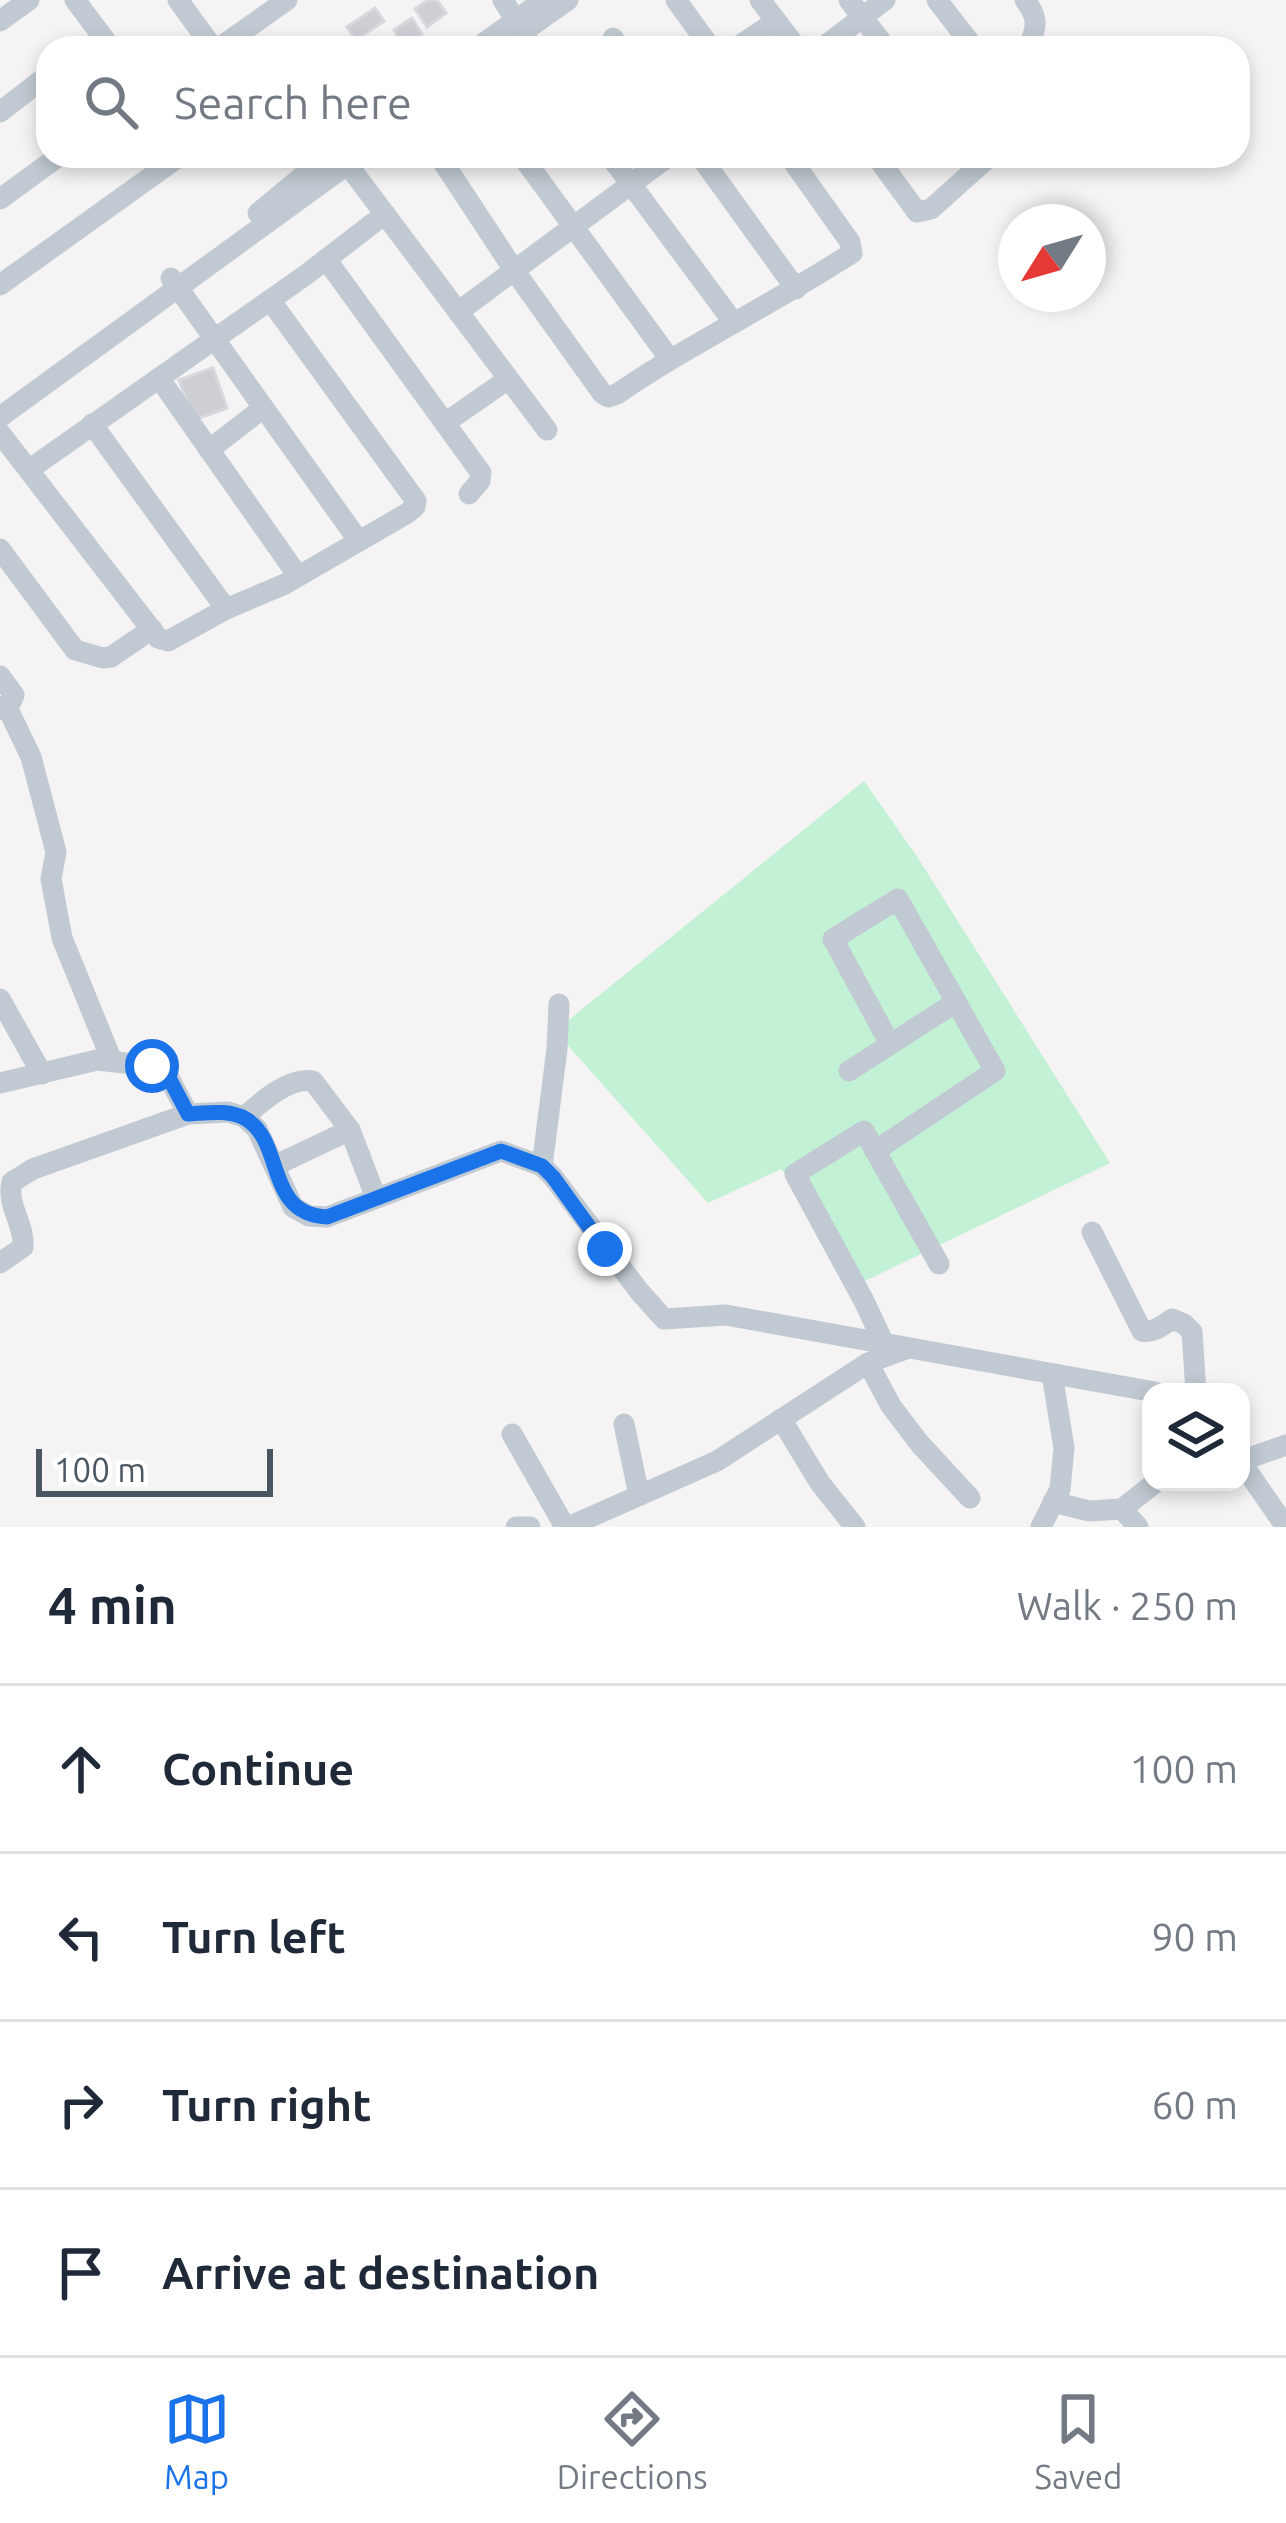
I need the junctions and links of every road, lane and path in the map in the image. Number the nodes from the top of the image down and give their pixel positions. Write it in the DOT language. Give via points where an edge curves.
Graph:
graph roads {
  1 [pos="29,0"];
  2 [pos="76,0"];
  3 [pos="178,0"];
  4 [pos="287,0"];
  5 [pos="544,0"];
  6 [pos="568,0"];
  7 [pos="676,0"];
  8 [pos="760,0"];
  9 [pos="885,0"];
  10 [pos="937,0"];
  11 [pos="1025,0"];
  12 [pos="856,9"];
  13 [pos="776,20"];
  14 [pos="0,21"];
  15 [pos="518,25"];
  16 [pos="95,36"];
  17 [pos="206,36"];
  18 [pos="234,36"];
  19 [pos="702,36"];
  20 [pos="753,36"];
  21 [pos="788,36"];
  22 [pos="832,36"];
  23 [pos="877,36"];
  24 [pos="965,36"];
  25 [pos="1033,36"];
  26 [pos="36,84"];
  27 [pos="0,112"];
  28 [pos="43,168"];
  29 [pos="163,168"];
  30 [pos="352,168"];
  31 [pos="448,168"];
  32 [pos="531,168"];
  33 [pos="619,168"];
  34 [pos="652,168"];
  35 [pos="709,168"];
  36 [pos="797,168"];
  37 [pos="885,168"];
  38 [pos="970,168"];
  39 [pos="303,173"];
  40 [pos="630,184"];
  41 [pos="0,199"];
  42 [pos="386,214"];
  43 [pos="573,226"];
  44 [pos="326,259"];
  45 [pos="514,270"];
  46 [pos="174,282"];
  47 [pos="0,286"];
  48 [pos="796,290"];
  49 [pos="270,300"];
  50 [pos="458,312"];
  51 [pos="734,323"];
  52 [pos="214,339"];
  53 [pos="669,358"];
  54 [pos="159,378"];
  55 [pos="508,379"];
  56 [pos="0,400"];
  57 [pos="263,408"];
  58 [pos="445,423"];
  59 [pos="92,424"];
  60 [pos="1,427"];
  61 [pos="547,430"];
  62 [pos="209,450"];
  63 [pos="29,470"];
  64 [pos="469,494"];
  65 [pos="358,540"];
  66 [pos="0,549"];
  67 [pos="298,576"];
  68 [pos="226,610"];
  69 [pos="152,629"];
  70 [pos="0,676"];
  71 [pos="3,707"];
  72 [pos="0,998"];
  73 [pos="956,1001"];
  74 [pos="559,1004"];
  75 [pos="890,1044"];
  76 [pos="112,1061"];
  77 [pos="849,1071"];
  78 [pos="42,1074"];
  79 [pos="0,1083"];
  80 [pos="188,1114"];
  81 [pos="244,1118"];
  82 [pos="350,1130"];
  83 [pos="875,1151"];
  84 [pos="274,1166"];
  85 [pos="542,1166"];
  86 [pos="376,1198"];
  87 [pos="1093,1232"];
  88 [pos="0,1264"];
  89 [pos="939,1264"];
  90 [pos="895,1346"];
  91 [pos="868,1364"];
  92 [pos="1052,1374"];
  93 [pos="1195,1383"];
  94 [pos="1142,1390"];
  95 [pos="781,1420"];
  96 [pos="624,1424"];
  97 [pos="512,1434"];
  98 [pos="1286,1445"];
  99 [pos="1250,1459"];
  100 [pos="1250,1475"];
  101 [pos="1145,1491"];
  102 [pos="639,1496"];
  103 [pos="970,1498"];
  104 [pos="1053,1502"];
  105 [pos="1122,1509"];
  106 [pos="516,1527"];
  107 [pos="530,1527"];
  108 [pos="567,1527"];
  109 [pos="855,1527"];
  110 [pos="1041,1527"];
  111 [pos="1138,1527"];
  112 [pos="1286,1527"];
  1 -- 14 [label="street"];
  2 -- 16 [label="street"];
  3 -- 17 [label="street"];
  4 -- 18 [label="street"];
  5 -- 15 [label="street"];
  6 -- 15 [label="street"];
  7 -- 19 [label="street"];
  8 -- 13 [label="street"];
  9 -- 12 [label="street"];
  10 -- 24 [label="street"];
  11 -- 25 [label="street" via="1035,13"];
  12 -- 22 [label="street"];
  12 -- 23 [label="street"];
  13 -- 20 [label="street"];
  13 -- 21 [label="street"];
  26 -- 27 [label="street"];
  28 -- 41 [label="street"];
  29 -- 47 [label="street"];
  30 -- 42 [label="street"];
  31 -- 45 [label="street"];
  32 -- 43 [label="street"];
  33 -- 40 [label="street"];
  34 -- 40 [label="street"];
  35 -- 48 [label="street"];
  36 -- 48 [label="street" via="852,253"];
  37 -- 38 [label="street" via="921,213"];
  39 -- 46 [label="street"];
  40 -- 43 [label="street"];
  40 -- 51 [label="street"];
  42 -- 44 [label="street"];
  42 -- 50 [label="street"];
  43 -- 45 [label="street"];
  43 -- 53 [label="street"];
  44 -- 49 [label="street"];
  44 -- 58 [label="street"];
  45 -- 50 [label="street"];
  45 -- 53 [label="street" via="608,397"];
  46 -- 52 [label="street"];
  46 -- 56 [label="street"];
  46 -- 60 [label="street"];
  48 -- 51 [label="street"];
  49 -- 52 [label="street"];
  49 -- 65 [label="street" via="416,501"];
  50 -- 55 [label="street"];
  51 -- 53 [label="street"];
  52 -- 54 [label="street"];
  52 -- 57 [label="street"];
  54 -- 59 [label="street"];
  54 -- 62 [label="street"];
  55 -- 58 [label="street"];
  55 -- 61 [label="street"];
  57 -- 62 [label="street"];
  57 -- 65 [label="street"];
  58 -- 64 [label="street" via="481,472"];
  59 -- 63 [label="street"];
  59 -- 68 [label="street"];
  60 -- 63 [label="street"];
  62 -- 67 [label="street"];
  63 -- 69 [label="street"];
  65 -- 67 [label="street"];
  66 -- 69 [label="street" via="75,650 111,657"];
  67 -- 68 [label="street"];
  68 -- 69 [label="street" via="168,641"];
  70 -- 71 [label="street" via="14,695"];
  71 -- 76 [label="street" via="31,757 56,851 51,879 62,938"];
  72 -- 78 [label="street"];
  73 -- 75 [label="street"];
  73 -- 75 [label="street" via="898,899 833,939"];
  73 -- 83 [label="street" via="995,1071"];
  74 -- 85 [label="street"];
  75 -- 77 [label="street"];
  76 -- 78 [label="street"];
  76 -- 80 [label="street" via="160,1069"];
  78 -- 79 [label="street"];
  80 -- 81 [label="street"];
  80 -- 88 [label="street" via="12,1182 24,1236"];
  81 -- 82 [label="street" via="301,1079 320,1088"];
  81 -- 84 [label="street"];
  82 -- 84 [label="street"];
  82 -- 86 [label="street"];
  83 -- 89 [label="street"];
  83 -- 90 [label="street" via="864,1131 795,1174"];
  84 -- 86 [label="street" via="293,1207 309,1216"];
  85 -- 86 [label="street" via="501,1151"];
  85 -- 90 [label="street" via="664,1319 726,1316"];
  87 -- 93 [label="street" via="1142,1331 1172,1318 1192,1333"];
  90 -- 91 [label="street"];
  90 -- 92 [label="street"];
  91 -- 95 [label="street"];
  91 -- 103 [label="street" via="890,1406"];
  92 -- 94 [label="street"];
  92 -- 104 [label="street" via="1064,1448"];
  95 -- 102 [label="street"];
  95 -- 109 [label="street"];
  96 -- 102 [label="street"];
  97 -- 108 [label="street"];
  98 -- 99 [label="street"];
  100 -- 112 [label="street"];
  101 -- 105 [label="street"];
  102 -- 108 [label="street"];
  104 -- 105 [label="street"];
  104 -- 110 [label="street"];
  105 -- 111 [label="street"];
  106 -- 107 [label="street"];
}
